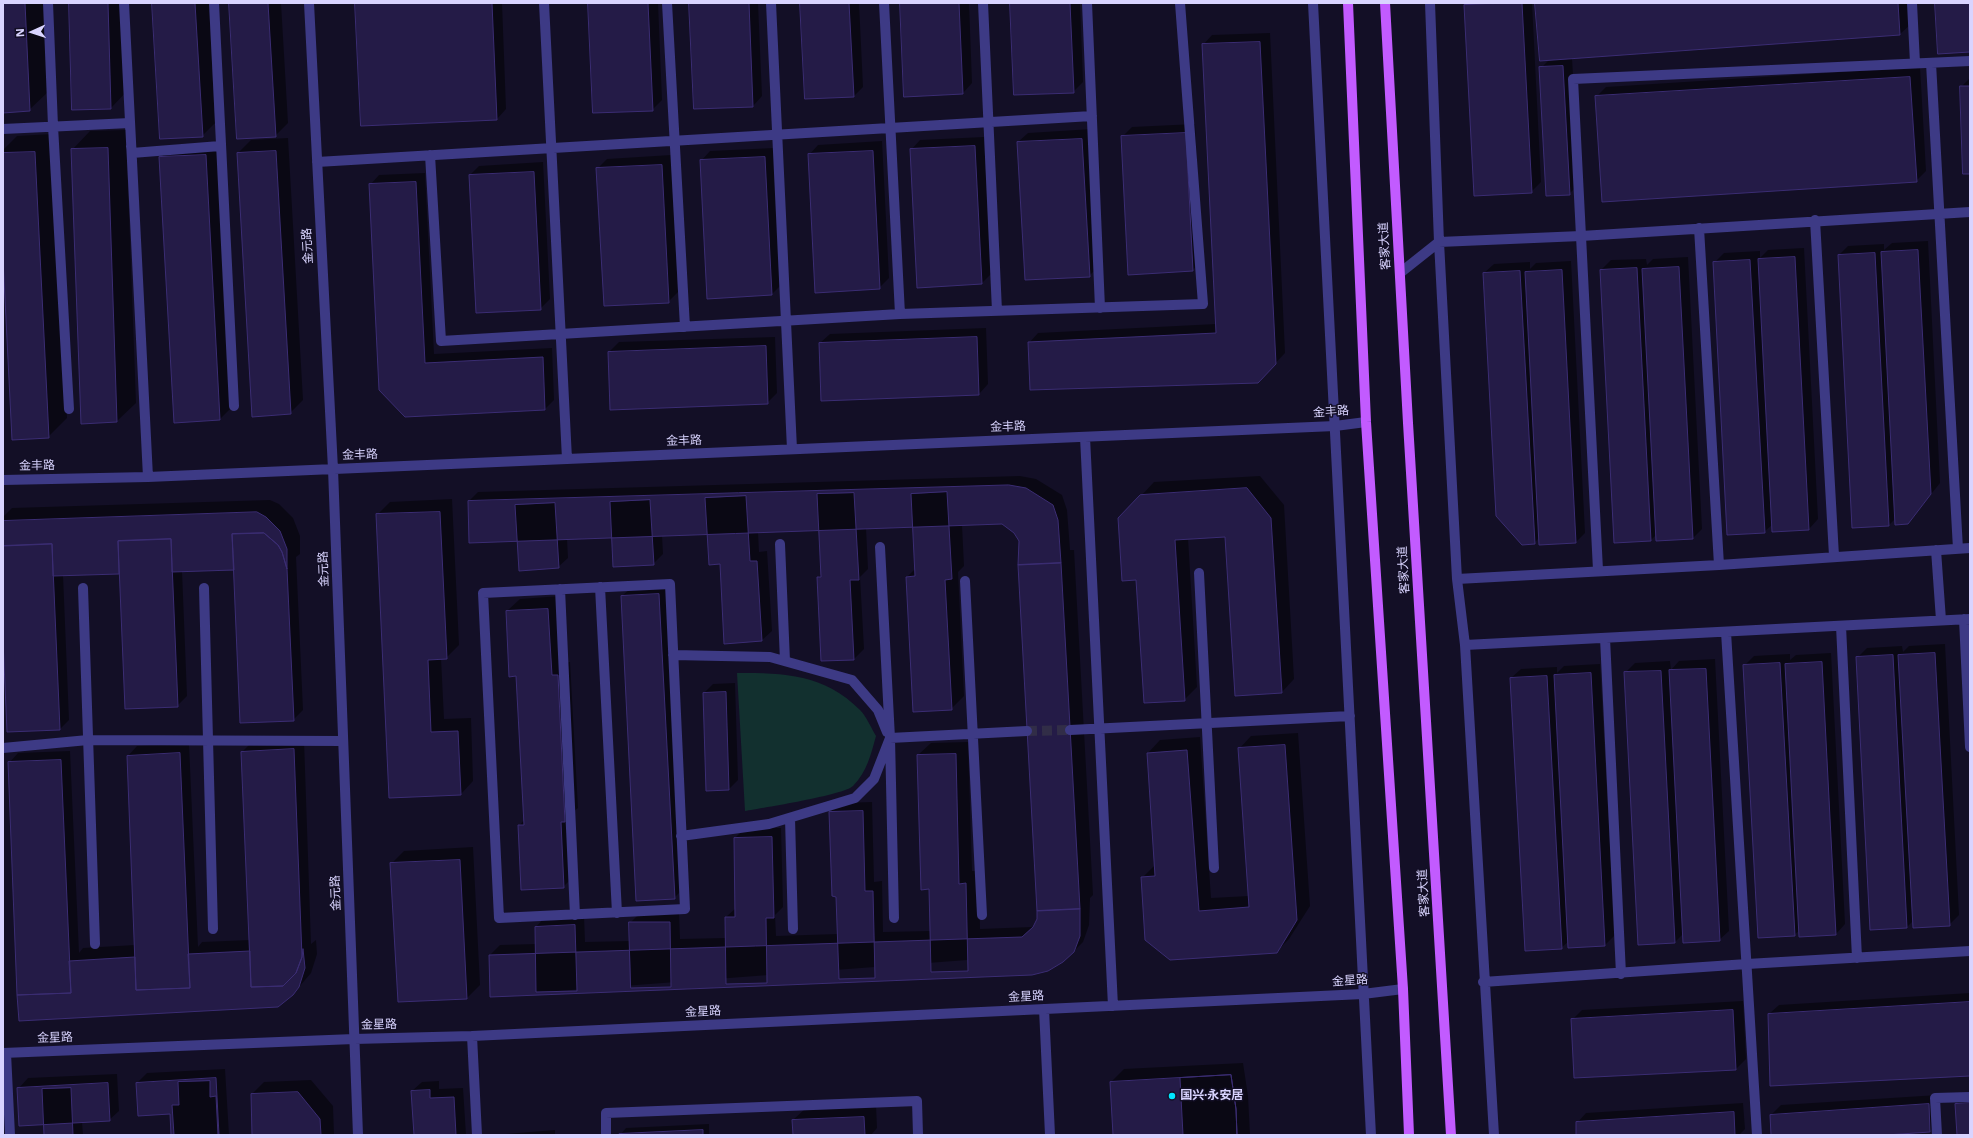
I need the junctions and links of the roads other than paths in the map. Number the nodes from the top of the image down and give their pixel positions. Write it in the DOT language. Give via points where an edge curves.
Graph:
graph roads {
  1 [pos="48,3"];
  2 [pos="124,3"];
  3 [pos="214,3"];
  4 [pos="309,3"];
  5 [pos="544,3"];
  6 [pos="667,3"];
  7 [pos="771,3"];
  8 [pos="884,3"];
  9 [pos="983,3"];
  10 [pos="1087,3"];
  11 [pos="1180,3"];
  12 [pos="1312,3"];
  13 [pos="1348,3"];
  14 [pos="1385,3"];
  15 [pos="1430,3"];
  16 [pos="1912,3"];
  17 [pos="1970,61"];
  18 [pos="1931,63"];
  19 [pos="1915,64"];
  20 [pos="1092,116"];
  21 [pos="988,122"];
  22 [pos="130,123"];
  23 [pos="53,126"];
  24 [pos="890,128"];
  25 [pos="3,129"];
  26 [pos="778,135"];
  27 [pos="675,141"];
  28 [pos="220,146"];
  29 [pos="552,148"];
  30 [pos="132,153"];
  31 [pos="430,155"];
  32 [pos="317,162"];
  33 [pos="1970,212"];
  34 [pos="1939,213"];
  35 [pos="1816,220"];
  36 [pos="1699,228"];
  37 [pos="1581,236"];
  38 [pos="1439,242"];
  39 [pos="1400,273"];
  40 [pos="1100,308"];
  41 [pos="997,311"];
  42 [pos="900,314"];
  43 [pos="787,322"];
  44 [pos="685,327"];
  45 [pos="561,334"];
  46 [pos="234,406"];
  47 [pos="69,409"];
  48 [pos="1366,422"];
  49 [pos="1335,426"];
  50 [pos="1084,437"];
  51 [pos="792,449"];
  52 [pos="567,459"];
  53 [pos="333,469"];
  54 [pos="148,477"];
  55 [pos="3,480"];
  56 [pos="780,544"];
  57 [pos="880,547"];
  58 [pos="1970,548"];
  59 [pos="1958,549"];
  60 [pos="1936,550"];
  61 [pos="1834,556"];
  62 [pos="1719,565"];
  63 [pos="1598,570"];
  64 [pos="1199,573"];
  65 [pos="1457,579"];
  66 [pos="965,581"];
  67 [pos="600,587"];
  68 [pos="83,588"];
  69 [pos="204,588"];
  70 [pos="560,589"];
  71 [pos="1967,619"];
  72 [pos="1941,620"];
  73 [pos="1841,626"];
  74 [pos="1726,632"];
  75 [pos="1605,638"];
  76 [pos="1465,645"];
  77 [pos="673,655"];
  78 [pos="785,661"];
  79 [pos="1350,716"];
  80 [pos="1207,724"];
  81 [pos="1070,730"];
  82 [pos="1099,730"];
  83 [pos="1027,731"];
  84 [pos="972,733"];
  85 [pos="890,738"];
  86 [pos="88,740"];
  87 [pos="208,740"];
  88 [pos="343,741"];
  89 [pos="1970,747"];
  90 [pos="3,748"];
  91 [pos="790,818"];
  92 [pos="681,836"];
  93 [pos="1214,868"];
  94 [pos="617,913"];
  95 [pos="575,915"];
  96 [pos="982,915"];
  97 [pos="894,918"];
  98 [pos="213,929"];
  99 [pos="793,929"];
  100 [pos="95,944"];
  101 [pos="1970,951"];
  102 [pos="1857,958"];
  103 [pos="1747,964"];
  104 [pos="1621,974"];
  105 [pos="1483,982"];
  106 [pos="1403,989"];
  107 [pos="1363,994"];
  108 [pos="1113,1006"];
  109 [pos="1044,1009"];
  110 [pos="472,1036"];
  111 [pos="354,1039"];
  112 [pos="5,1053"];
  113 [pos="1970,1097"];
  114 [pos="10,1135"];
  115 [pos="358,1135"];
  116 [pos="477,1135"];
  117 [pos="606,1135"];
  118 [pos="918,1135"];
  119 [pos="1050,1135"];
  120 [pos="1371,1135"];
  121 [pos="1409,1135"];
  122 [pos="1451,1135"];
  123 [pos="1494,1135"];
  124 [pos="1757,1135"];
  125 [pos="1937,1135"];
  1 -- 23 [label="street"];
  2 -- 22 [label="street"];
  3 -- 28 [label="street"];
  4 -- 32 [label="street, 金元路"];
  5 -- 29 [label="street"];
  6 -- 27 [label="street"];
  7 -- 26 [label="street"];
  8 -- 24 [label="street"];
  9 -- 21 [label="street"];
  10 -- 20 [label="street"];
  11 -- 40 [label="street" via="1203,304"];
  12 -- 49 [label="street"];
  13 -- 48 [label="main road"];
  14 -- 39 [label="main road, 客家大道"];
  15 -- 38 [label="street"];
  16 -- 19 [label="street"];
  17 -- 18 [label="street"];
  18 -- 19 [label="street"];
  18 -- 34 [label="street"];
  19 -- 37 [label="street" via="1573,79"];
  20 -- 21 [label="street"];
  20 -- 40 [label="street"];
  21 -- 24 [label="street"];
  21 -- 41 [label="street"];
  22 -- 23 [label="street"];
  22 -- 30 [label="street"];
  23 -- 25 [label="street"];
  23 -- 47 [label="street"];
  24 -- 26 [label="street"];
  24 -- 42 [label="street"];
  26 -- 27 [label="street"];
  26 -- 43 [label="street"];
  27 -- 29 [label="street"];
  27 -- 44 [label="street"];
  28 -- 30 [label="street"];
  28 -- 46 [label="street"];
  29 -- 31 [label="street"];
  29 -- 45 [label="street"];
  30 -- 54 [label="street"];
  31 -- 32 [label="street"];
  31 -- 45 [label="street" via="441,341"];
  32 -- 53 [label="street, 金元路"];
  33 -- 34 [label="street"];
  34 -- 35 [label="street"];
  34 -- 59 [label="street"];
  35 -- 36 [label="street"];
  35 -- 61 [label="street"];
  36 -- 37 [label="street"];
  36 -- 62 [label="street"];
  37 -- 38 [label="street"];
  37 -- 63 [label="street"];
  38 -- 39 [label="street"];
  38 -- 65 [label="street"];
  39 -- 122 [label="main road, 客家大道"];
  40 -- 41 [label="street"];
  41 -- 42 [label="street"];
  42 -- 43 [label="street"];
  43 -- 44 [label="street"];
  43 -- 51 [label="street"];
  44 -- 45 [label="street"];
  45 -- 52 [label="street"];
  48 -- 49 [label="street, 金丰路"];
  48 -- 106 [label="main road"];
  49 -- 50 [label="street, 金丰路"];
  49 -- 79 [label="street"];
  50 -- 51 [label="street, 金丰路"];
  50 -- 82 [label="street"];
  51 -- 52 [label="street, 金丰路"];
  52 -- 53 [label="street, 金丰路"];
  53 -- 54 [label="street, 金丰路"];
  53 -- 88 [label="street, 金元路"];
  54 -- 55 [label="street, 金丰路"];
  56 -- 78 [label="street"];
  57 -- 85 [label="street"];
  58 -- 59 [label="street"];
  59 -- 60 [label="street"];
  60 -- 61 [label="street"];
  60 -- 72 [label="street"];
  61 -- 62 [label="street"];
  62 -- 63 [label="street"];
  63 -- 65 [label="street"];
  64 -- 80 [label="street"];
  65 -- 76 [label="street"];
  66 -- 84 [label="street"];
  67 -- 70 [label="street"];
  67 -- 77 [label="street" via="670,584"];
  67 -- 94 [label="street"];
  68 -- 86 [label="street"];
  69 -- 87 [label="street"];
  70 -- 95 [label="street"];
  70 -- 95 [label="street" via="484,593 499,918"];
  71 -- 72 [label="street"];
  71 -- 89 [label="street"];
  72 -- 73 [label="street"];
  73 -- 74 [label="street"];
  73 -- 102 [label="street"];
  74 -- 75 [label="street"];
  74 -- 103 [label="street"];
  75 -- 76 [label="street"];
  75 -- 104 [label="street"];
  76 -- 105 [label="street"];
  77 -- 78 [label="street" via="770,656"];
  77 -- 92 [label="street"];
  78 -- 85 [label="street" via="852,680 878,710"];
  79 -- 80 [label="street"];
  79 -- 107 [label="street"];
  80 -- 82 [label="street"];
  80 -- 93 [label="street"];
  81 -- 82 [label="street"];
  82 -- 108 [label="street"];
  83 -- 84 [label="street"];
  84 -- 85 [label="street"];
  84 -- 96 [label="street"];
  85 -- 91 [label="street" via="874,779 855,798"];
  85 -- 97 [label="street"];
  86 -- 87 [label="street"];
  86 -- 90 [label="street"];
  86 -- 100 [label="street"];
  87 -- 88 [label="street"];
  87 -- 98 [label="street"];
  88 -- 111 [label="street, 金元路"];
  91 -- 92 [label="street" via="769,824"];
  91 -- 99 [label="street"];
  92 -- 94 [label="street" via="685,910"];
  94 -- 95 [label="street"];
  101 -- 102 [label="street"];
  102 -- 103 [label="street"];
  103 -- 104 [label="street"];
  103 -- 124 [label="street"];
  104 -- 105 [label="street"];
  105 -- 123 [label="street"];
  106 -- 107 [label="street, 金星路"];
  106 -- 121 [label="main road"];
  107 -- 108 [label="street, 金星路"];
  107 -- 120 [label="street"];
  108 -- 109 [label="street, 金星路"];
  109 -- 110 [label="street, 金星路"];
  109 -- 119 [label="street"];
  110 -- 111 [label="street, 金星路"];
  110 -- 116 [label="street"];
  111 -- 112 [label="street, 金星路"];
  111 -- 115 [label="street, 金元路"];
  112 -- 114 [label="street"];
  113 -- 125 [label="street" via="1935,1098"];
  117 -- 118 [label="street" via="606,1113 917,1101"];
}
